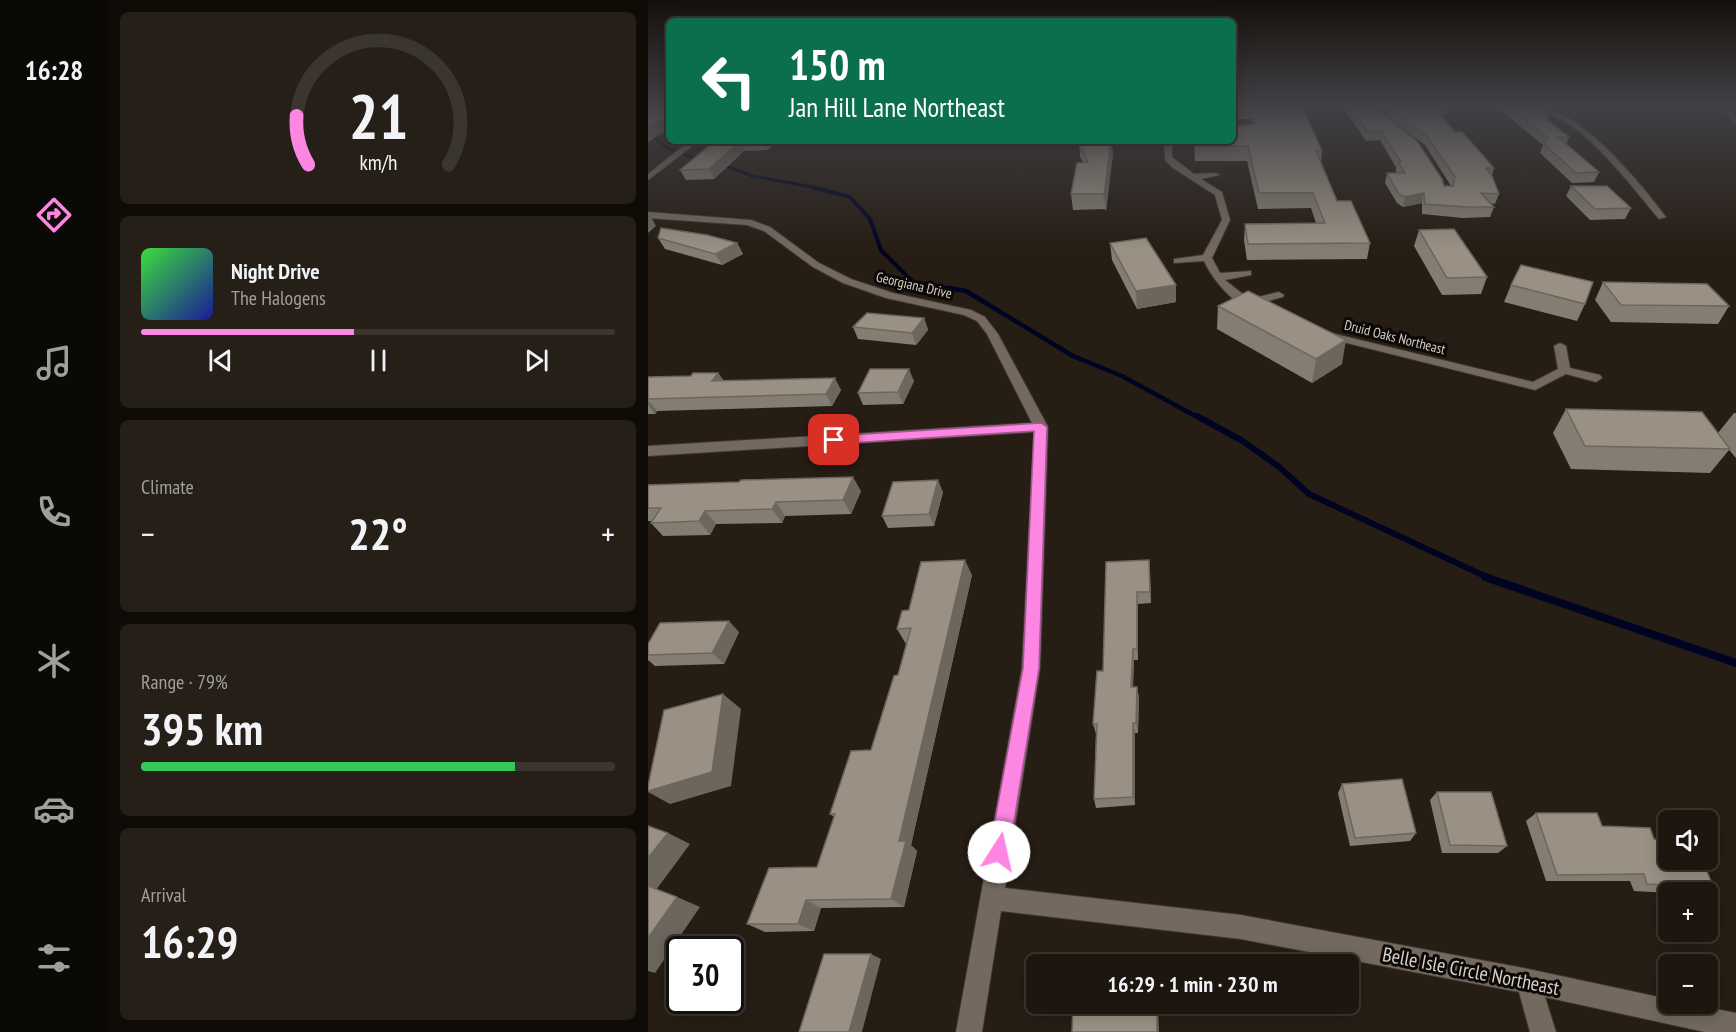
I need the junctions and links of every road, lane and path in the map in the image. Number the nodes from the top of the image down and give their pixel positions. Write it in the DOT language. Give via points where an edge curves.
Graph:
graph roads {
  1 [pos="678,154"];
  2 [pos="1168,154"];
  3 [pos="1606,154"];
  4 [pos="1216,175"];
  5 [pos="1192,177"];
  6 [pos="648,178"];
  7 [pos="648,215"];
  8 [pos="1662,217"];
  9 [pos="1208,258"];
  10 [pos="1177,261"];
  11 [pos="1247,273"];
  12 [pos="1217,278"];
  13 [pos="1279,295"];
  14 [pos="1248,303"];
  15 [pos="1270,315"];
  16 [pos="1317,333"];
  17 [pos="1388,337"];
  18 [pos="1560,346"];
  19 [pos="1386,350"];
  20 [pos="1564,370"];
  21 [pos="1596,378"];
  22 [pos="1041,427"];
  23 [pos="648,451"];
  24 [pos="991,898"];
  25 [pos="1528,981"];
  26 [pos="1736,1026"];
  27 [pos="969,1032"];
  28 [pos="1542,1032"];
  1 -- 6 [label="street"];
  2 -- 5 [label="street" via="1176,166"];
  3 -- 8 [label="street"];
  4 -- 5 [label="street"];
  5 -- 9 [label="street" via="1218,189 1224,204 1226,220"];
  7 -- 22 [label="street, Georgiana Drive" via="748,222 848,281 890,296 968,312 981,319"];
  9 -- 10 [label="street"];
  9 -- 12 [label="street"];
  11 -- 12 [label="street"];
  12 -- 14 [label="street"];
  13 -- 14 [label="street"];
  14 -- 15 [label="street"];
  16 -- 19 [label="street, Druid Oaks Northeast"];
  17 -- 19 [label="street"];
  18 -- 20 [label="street"];
  19 -- 20 [label="street, Druid Oaks Northeast" via="1535,386"];
  20 -- 21 [label="street"];
  22 -- 23 [label="street"];
  22 -- 24 [label="street" via="1031,668"];
  24 -- 25 [label="street, Belle Isle Circle Northeast" via="1241,927"];
  24 -- 27 [label="street"];
  25 -- 26 [label="street, Belle Isle Circle Northeast"];
  25 -- 28 [label="street"];
}
